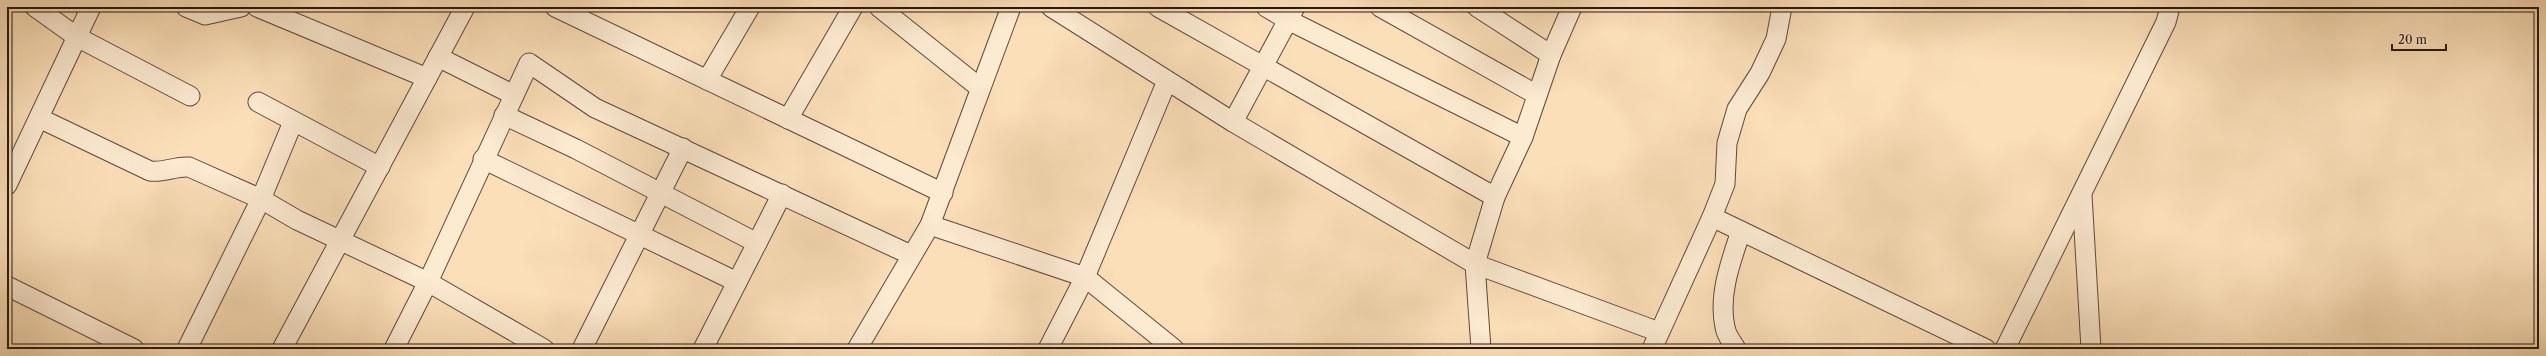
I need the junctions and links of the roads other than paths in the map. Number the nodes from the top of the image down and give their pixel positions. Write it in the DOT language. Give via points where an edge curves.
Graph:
graph roads {
  1 [pos="35,7"];
  2 [pos="91,7"];
  3 [pos="186,7"];
  4 [pos="241,7"];
  5 [pos="257,7"];
  6 [pos="465,7"];
  7 [pos="555,7"];
  8 [pos="750,7"];
  9 [pos="852,7"];
  10 [pos="879,7"];
  11 [pos="1011,7"];
  12 [pos="1051,7"];
  13 [pos="1158,7"];
  14 [pos="1266,7"];
  15 [pos="1380,7"];
  16 [pos="1477,7"];
  17 [pos="1782,7"];
  18 [pos="2170,7"];
  19 [pos="1564,10"];
  20 [pos="1291,14"];
  21 [pos="77,38"];
  22 [pos="1551,54"];
  23 [pos="438,57"];
  24 [pos="1263,65"];
  25 [pos="427,78"];
  26 [pos="707,80"];
  27 [pos="1168,80"];
  28 [pos="980,88"];
  29 [pos="514,94"];
  30 [pos="1537,95"];
  31 [pos="190,96"];
  32 [pos="258,102"];
  33 [pos="504,115"];
  34 [pos="39,118"];
  35 [pos="788,119"];
  36 [pos="293,122"];
  37 [pos="1232,122"];
  38 [pos="1522,137"];
  39 [pos="683,148"];
  40 [pos="483,159"];
  41 [pos="380,167"];
  42 [pos="7,185"];
  43 [pos="661,193"];
  44 [pos="943,193"];
  45 [pos="782,194"];
  46 [pos="2082,194"];
  47 [pos="1495,197"];
  48 [pos="261,199"];
  49 [pos="1712,217"];
  50 [pos="930,225"];
  51 [pos="1741,231"];
  52 [pos="640,235"];
  53 [pos="340,241"];
  54 [pos="757,243"];
  55 [pos="911,255"];
  56 [pos="1475,264"];
  57 [pos="1086,277"];
  58 [pos="428,282"];
  59 [pos="737,282"];
  60 [pos="7,286"];
  61 [pos="1660,332"];
  62 [pos="134,349"];
  63 [pos="186,349"];
  64 [pos="282,349"];
  65 [pos="394,349"];
  66 [pos="544,349"];
  67 [pos="582,349"];
  68 [pos="703,349"];
  69 [pos="857,349"];
  70 [pos="1048,349"];
  71 [pos="1174,349"];
  72 [pos="1481,349"];
  73 [pos="1652,349"];
  74 [pos="1736,349"];
  75 [pos="1986,349"];
  76 [pos="2005,349"];
  77 [pos="2091,349"];
  1 -- 21 [label="street"];
  2 -- 21 [label="street"];
  3 -- 4 [label="street" via="205,15"];
  5 -- 25 [label="street"];
  6 -- 23 [label="street"];
  7 -- 26 [label="street"];
  8 -- 26 [label="street"];
  9 -- 35 [label="street"];
  10 -- 28 [label="street"];
  11 -- 28 [label="street"];
  12 -- 27 [label="street"];
  13 -- 24 [label="street"];
  14 -- 20 [label="street"];
  15 -- 30 [label="street"];
  16 -- 22 [label="street"];
  17 -- 49 [label="street" via="1776,39 1760,73 1737,109 1727,143 1725,184"];
  18 -- 46 [label="street" via="2166,22"];
  19 -- 22 [label="street"];
  20 -- 24 [label="street"];
  20 -- 38 [label="street"];
  21 -- 31 [label="street"];
  21 -- 34 [label="street"];
  22 -- 30 [label="street"];
  23 -- 25 [label="street"];
  23 -- 29 [label="street"];
  24 -- 37 [label="street"];
  24 -- 47 [label="street"];
  25 -- 41 [label="street"];
  26 -- 35 [label="street"];
  27 -- 37 [label="street"];
  27 -- 57 [label="street"];
  28 -- 44 [label="street"];
  29 -- 33 [label="street"];
  29 -- 39 [label="street" via="529,63 595,108"];
  30 -- 38 [label="street"];
  32 -- 36 [label="street"];
  33 -- 40 [label="street"];
  33 -- 43 [label="street"];
  34 -- 42 [label="street"];
  34 -- 48 [label="street" via="150,171 161,173 182,166 189,167"];
  35 -- 44 [label="street"];
  36 -- 41 [label="street"];
  36 -- 48 [label="street"];
  37 -- 56 [label="street"];
  38 -- 47 [label="street"];
  39 -- 43 [label="street"];
  39 -- 45 [label="street"];
  40 -- 52 [label="street"];
  40 -- 58 [label="street"];
  41 -- 53 [label="street"];
  43 -- 52 [label="street"];
  43 -- 54 [label="street"];
  44 -- 50 [label="street"];
  45 -- 54 [label="street"];
  45 -- 55 [label="street"];
  46 -- 76 [label="street"];
  46 -- 77 [label="street"];
  47 -- 56 [label="street"];
  48 -- 53 [label="street" via="296,220"];
  48 -- 63 [label="street"];
  49 -- 51 [label="street"];
  49 -- 61 [label="street"];
  50 -- 55 [label="street"];
  50 -- 57 [label="street"];
  51 -- 74 [label="street" via="1724,288 1725,329"];
  51 -- 75 [label="street"];
  52 -- 59 [label="street"];
  52 -- 67 [label="street"];
  53 -- 58 [label="street"];
  53 -- 64 [label="street"];
  54 -- 59 [label="street"];
  55 -- 69 [label="street"];
  56 -- 61 [label="street"];
  56 -- 72 [label="street"];
  57 -- 70 [label="street"];
  57 -- 71 [label="street"];
  58 -- 65 [label="street"];
  58 -- 66 [label="street"];
  59 -- 68 [label="street"];
  60 -- 62 [label="street"];
  61 -- 73 [label="street"];
}
